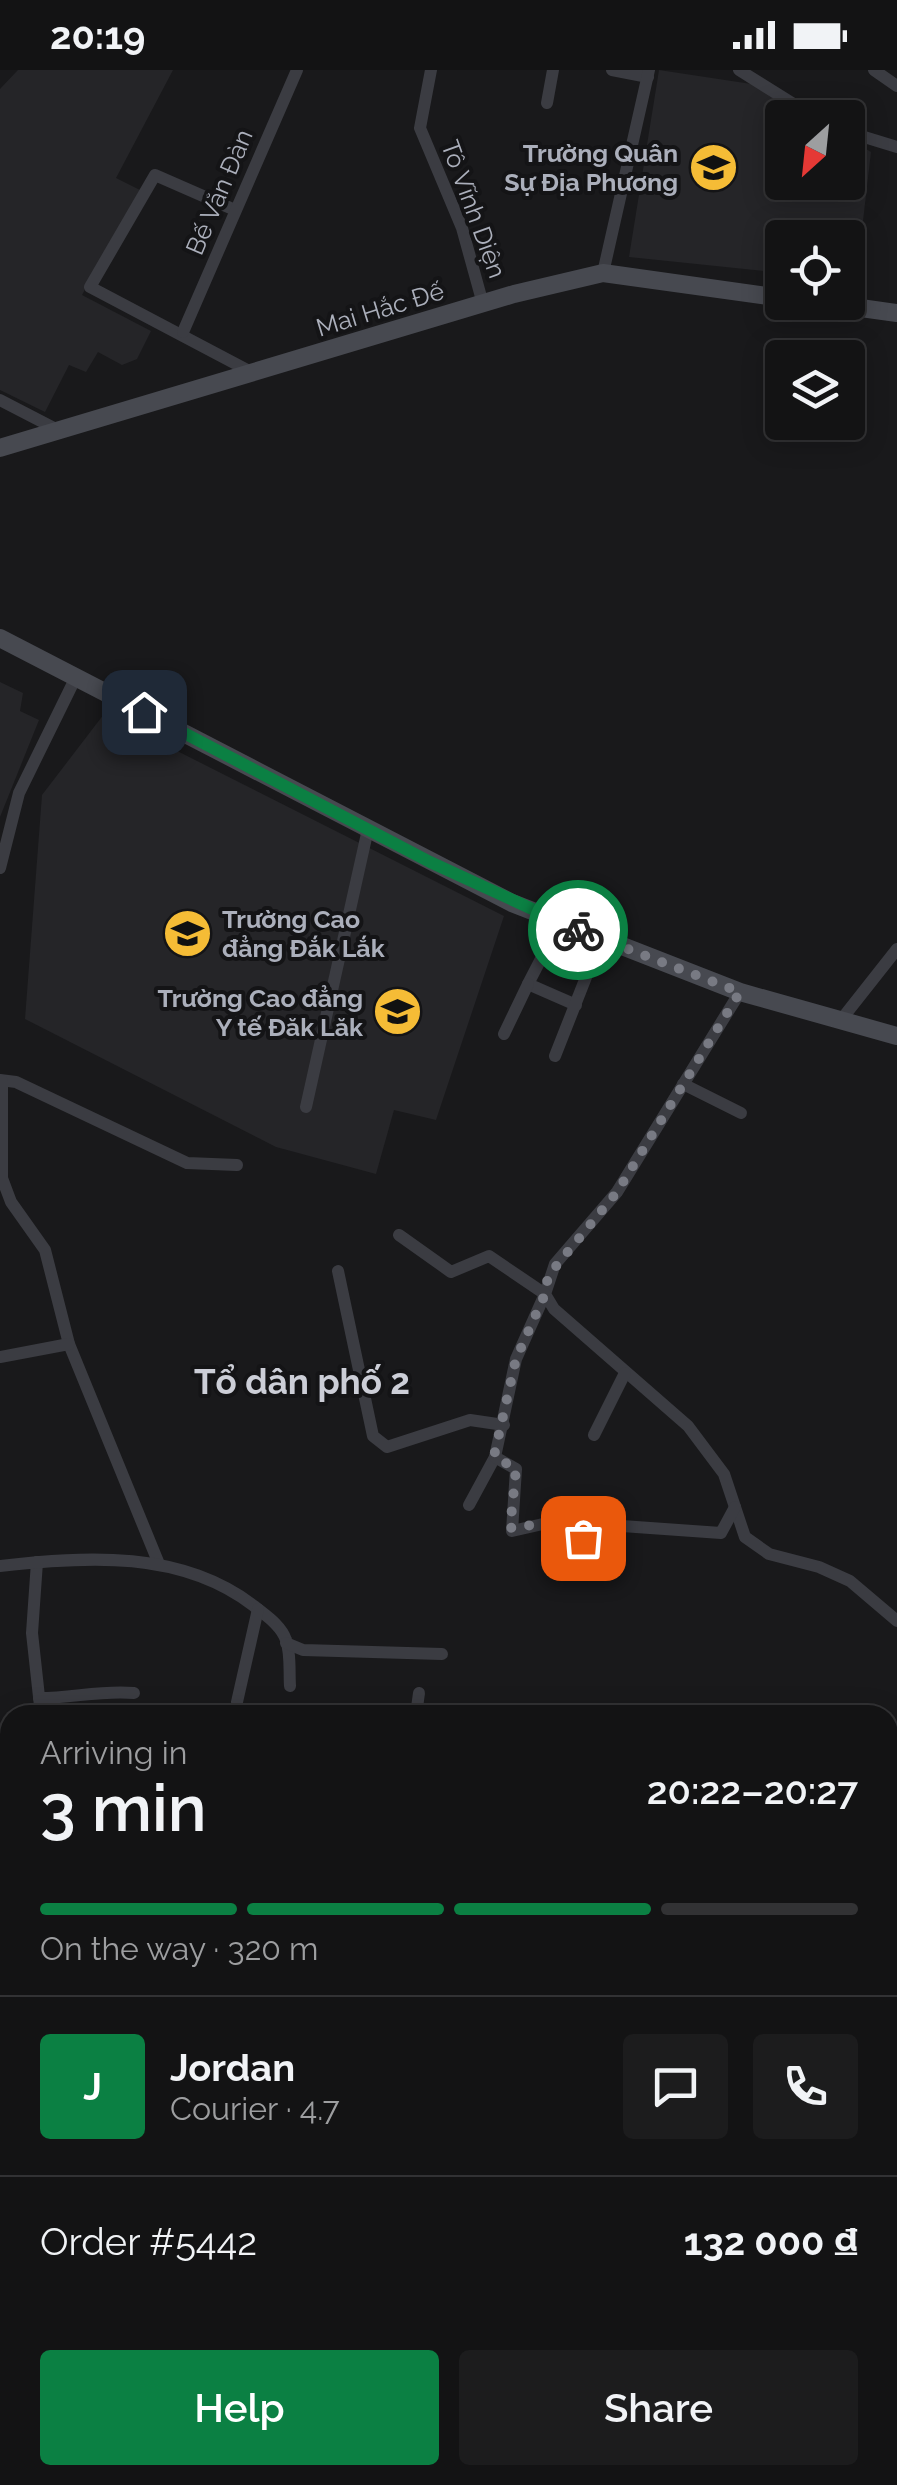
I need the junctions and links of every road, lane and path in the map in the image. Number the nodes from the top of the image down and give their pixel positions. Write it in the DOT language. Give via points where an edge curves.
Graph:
graph roads {
  1 [pos="296,70"];
  2 [pos="431,70"];
  3 [pos="553,70"];
  4 [pos="612,70"];
  5 [pos="739,70"];
  6 [pos="874,70"];
  7 [pos="649,74"];
  8 [pos="897,86"];
  9 [pos="787,100"];
  10 [pos="547,103"];
  11 [pos="865,137"];
  12 [pos="897,147"];
  13 [pos="235,210"];
  14 [pos="602,273"];
  15 [pos="765,296"];
  16 [pos="483,304"];
  17 [pos="865,309"];
  18 [pos="897,313"];
  19 [pos="184,332"];
  20 [pos="253,373"];
  21 [pos="0,400"];
  22 [pos="56,430"];
  23 [pos="0,448"];
  24 [pos="0,638"];
  25 [pos="76,678"];
  26 [pos="368,829"];
  27 [pos="0,868"];
  28 [pos="560,922"];
  29 [pos="601,939"];
  30 [pos="897,949"];
  31 [pos="528,984"];
  32 [pos="740,992"];
  33 [pos="576,1005"];
  34 [pos="841,1020"];
  35 [pos="504,1034"];
  36 [pos="897,1036"];
  37 [pos="555,1056"];
  38 [pos="1,1080"];
  39 [pos="684,1084"];
  40 [pos="306,1107"];
  41 [pos="741,1113"];
  42 [pos="237,1165"];
  43 [pos="398,1235"];
  44 [pos="338,1271"];
  45 [pos="545,1294"];
  46 [pos="69,1344"];
  47 [pos="0,1357"];
  48 [pos="625,1373"];
  49 [pos="504,1425"];
  50 [pos="594,1434"];
  51 [pos="494,1456"];
  52 [pos="469,1506"];
  53 [pos="735,1507"];
  54 [pos="36,1562"];
  55 [pos="159,1564"];
  56 [pos="0,1566"];
  57 [pos="258,1609"];
  58 [pos="897,1622"];
  59 [pos="286,1643"];
  60 [pos="442,1654"];
  61 [pos="290,1686"];
  62 [pos="134,1693"];
  63 [pos="419,1693"];
  64 [pos="39,1698"];
  65 [pos="237,1702"];
  66 [pos="40,1705"];
  67 [pos="417,1705"];
  1 -- 13 [label="street, Bế Văn Đàn"];
  2 -- 16 [label="street, Tô Vĩnh Diện" via="420,128 462,228"];
  3 -- 10 [label="street"];
  4 -- 7 [label="street"];
  5 -- 9 [label="street"];
  6 -- 8 [label="street"];
  7 -- 14 [label="street"];
  11 -- 12 [label="street"];
  13 -- 19 [label="street, Bế Văn Đàn"];
  13 -- 19 [label="street" via="155,175 90,287"];
  14 -- 15 [label="street, Mai Hắc Đế"];
  14 -- 16 [label="street, Mai Hắc Đế"];
  16 -- 20 [label="street, Mai Hắc Đế"];
  17 -- 18 [label="street"];
  19 -- 20 [label="street"];
  20 -- 22 [label="street, Mai Hắc Đế"];
  21 -- 22 [label="street"];
  22 -- 23 [label="street, Mai Hắc Đế"];
  24 -- 25 [label="street"];
  25 -- 26 [label="street"];
  25 -- 27 [label="street" via="19,793"];
  26 -- 28 [label="street"];
  26 -- 40 [label="street"];
  28 -- 29 [label="street"];
  28 -- 31 [label="street"];
  29 -- 32 [label="street"];
  29 -- 33 [label="street"];
  30 -- 34 [label="street"];
  31 -- 33 [label="street"];
  31 -- 35 [label="street"];
  32 -- 34 [label="street"];
  32 -- 39 [label="street"];
  33 -- 37 [label="street"];
  34 -- 36 [label="street"];
  38 -- 42 [label="street" via="187,1163"];
  38 -- 46 [label="street" via="2,1178 44,1250"];
  39 -- 41 [label="street"];
  39 -- 45 [label="street" via="617,1192 555,1264"];
  43 -- 45 [label="street" via="451,1272 489,1256"];
  44 -- 49 [label="street" via="373,1436 386,1448 470,1420"];
  45 -- 48 [label="street"];
  45 -- 49 [label="street" via="516,1359"];
  46 -- 47 [label="street"];
  46 -- 55 [label="street"];
  48 -- 50 [label="street"];
  48 -- 53 [label="street" via="688,1426 724,1474"];
  49 -- 51 [label="street"];
  51 -- 52 [label="street"];
  51 -- 53 [label="street" via="516,1469 512,1531 565,1520 583,1538 622,1526 721,1534"];
  53 -- 58 [label="street" via="745,1536 769,1554 850,1581"];
  54 -- 55 [label="street"];
  54 -- 56 [label="street"];
  54 -- 64 [label="street" via="32,1632"];
  55 -- 57 [label="street" via="227,1585"];
  57 -- 59 [label="street"];
  57 -- 65 [label="street"];
  59 -- 60 [label="street" via="304,1650"];
  59 -- 61 [label="street"];
  62 -- 64 [label="street" via="95,1690 78,1698"];
  63 -- 67 [label="street"];
  64 -- 66 [label="street"];
}
